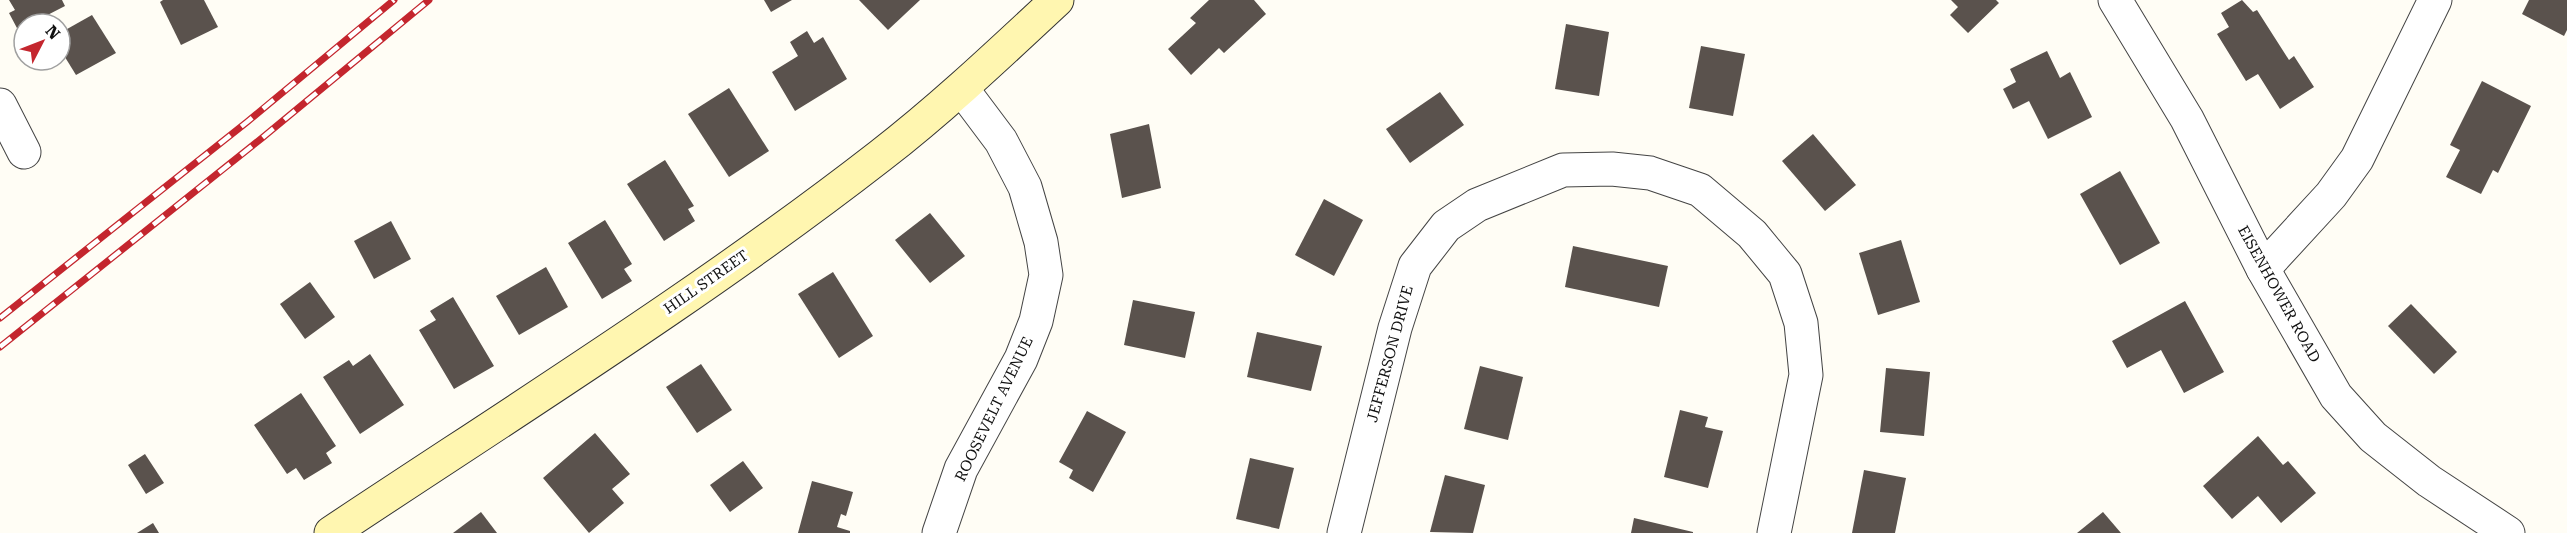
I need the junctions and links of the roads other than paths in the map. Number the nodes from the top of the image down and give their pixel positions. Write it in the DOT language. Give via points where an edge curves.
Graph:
graph roads {
  1 [pos="1057,0"];
  2 [pos="2115,0"];
  3 [pos="2436,0"];
  4 [pos="962,89"];
  5 [pos="0,105"];
  6 [pos="24,152"];
  7 [pos="2263,269"];
  8 [pos="331,533"];
  9 [pos="939,533"];
  10 [pos="1344,533"];
  11 [pos="1774,533"];
  12 [pos="2508,533"];
  1 -- 4 [label="street, HILL STREET"];
  2 -- 7 [label="street, EISENHOWER ROAD" via="2187,119"];
  3 -- 7 [label="street" via="2357,159 2331,195"];
  4 -- 8 [label="street, HILL STREET" via="880,156 698,289"];
  4 -- 9 [label="street, ROOSEVELT AVENUE" via="1000,141 1025,187 1046,275 1036,321 1021,359 961,469"];
  5 -- 6 [label="street"];
  7 -- 12 [label="street, EISENHOWER ROAD" via="2336,396 2373,437 2429,481"];
  10 -- 11 [label="street, JEFFERSON DRIVE" via="1395,328 1415,266 1446,226 1477,205 1563,170 1612,169 1650,173 1700,190 1752,234 1785,274 1801,323 1806,375"];
}
